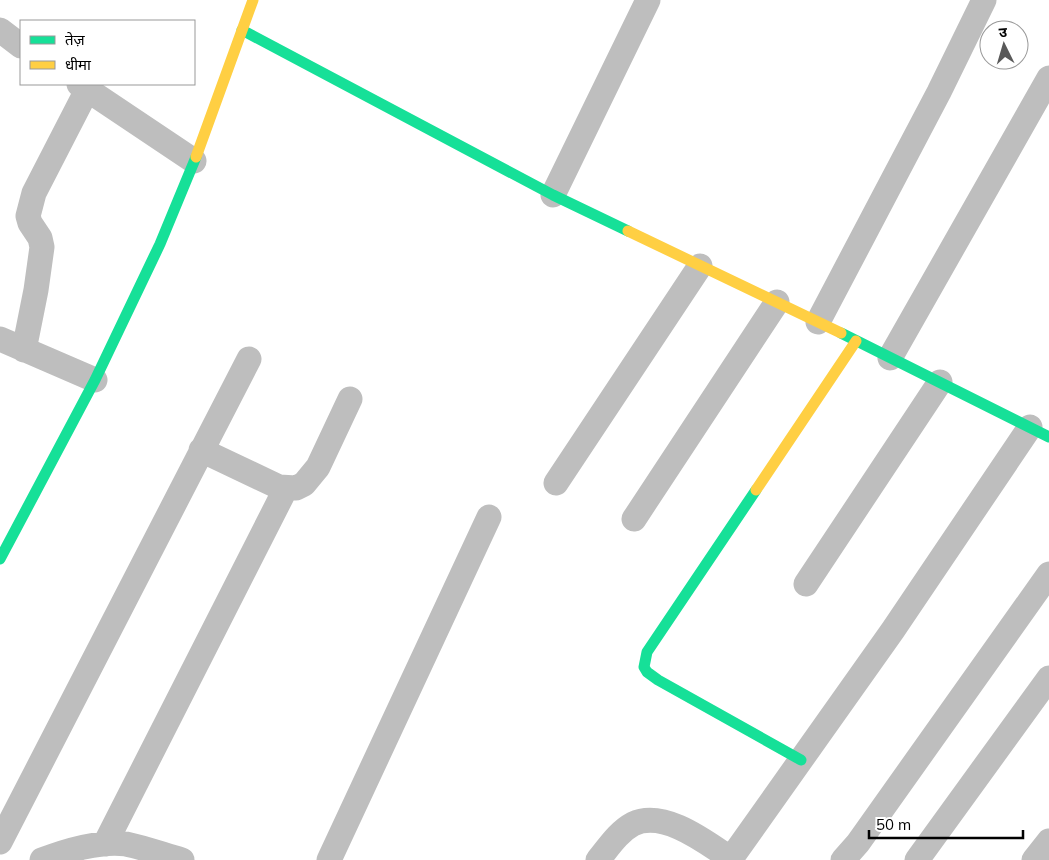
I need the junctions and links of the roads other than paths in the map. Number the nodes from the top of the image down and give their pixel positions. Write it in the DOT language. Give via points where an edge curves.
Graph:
graph roads {
  1 [pos="253,0"];
  2 [pos="648,0"];
  3 [pos="984,0"];
  4 [pos="0,30"];
  5 [pos="242,30"];
  6 [pos="20,45"];
  7 [pos="1049,78"];
  8 [pos="83,87"];
  9 [pos="194,161"];
  10 [pos="553,195"];
  11 [pos="700,266"];
  12 [pos="777,302"];
  13 [pos="818,322"];
  14 [pos="0,339"];
  15 [pos="856,341"];
  16 [pos="24,350"];
  17 [pos="890,358"];
  18 [pos="249,359"];
  19 [pos="95,380"];
  20 [pos="940,382"];
  21 [pos="350,399"];
  22 [pos="1042,429"];
  23 [pos="201,450"];
  24 [pos="556,483"];
  25 [pos="286,488"];
  26 [pos="489,517"];
  27 [pos="634,519"];
  28 [pos="0,560"];
  29 [pos="1049,574"];
  30 [pos="806,584"];
  31 [pos="1049,678"];
  32 [pos="801,760"];
  33 [pos="1049,841"];
  34 [pos="0,842"];
  35 [pos="114,849"];
  36 [pos="42,860"];
  37 [pos="182,860"];
  38 [pos="329,860"];
  39 [pos="598,860"];
  40 [pos="731,860"];
  41 [pos="844,860"];
  42 [pos="917,860"];
  43 [pos="1034,860"];
  1 -- 5 [label="street"];
  2 -- 10 [label="street"];
  3 -- 13 [label="street"];
  4 -- 6 [label="street"];
  5 -- 9 [label="street"];
  5 -- 10 [label="street"];
  7 -- 17 [label="street"];
  8 -- 9 [label="street"];
  8 -- 16 [label="street" via="34,193 28,216 42,247"];
  9 -- 19 [label="street" via="160,244"];
  10 -- 11 [label="street"];
  11 -- 12 [label="street"];
  11 -- 24 [label="street"];
  12 -- 13 [label="street"];
  12 -- 27 [label="street"];
  13 -- 15 [label="street"];
  14 -- 16 [label="street"];
  15 -- 17 [label="street"];
  15 -- 32 [label="street" via="647,652 644,663 645,669 673,689"];
  16 -- 19 [label="street"];
  17 -- 20 [label="street"];
  18 -- 23 [label="street"];
  19 -- 28 [label="street"];
  20 -- 22 [label="street"];
  20 -- 30 [label="street"];
  21 -- 25 [label="street" via="318,467 304,484"];
  22 -- 32 [label="street"];
  23 -- 25 [label="street"];
  23 -- 34 [label="street"];
  25 -- 35 [label="street"];
  26 -- 38 [label="street"];
  29 -- 41 [label="street"];
  31 -- 42 [label="street"];
  32 -- 40 [label="street"];
  33 -- 43 [label="street"];
  35 -- 36 [label="street" via="84,848"];
  35 -- 37 [label="street"];
  39 -- 40 [label="street" via="623,832 634,824 650,821 694,834"];
}
